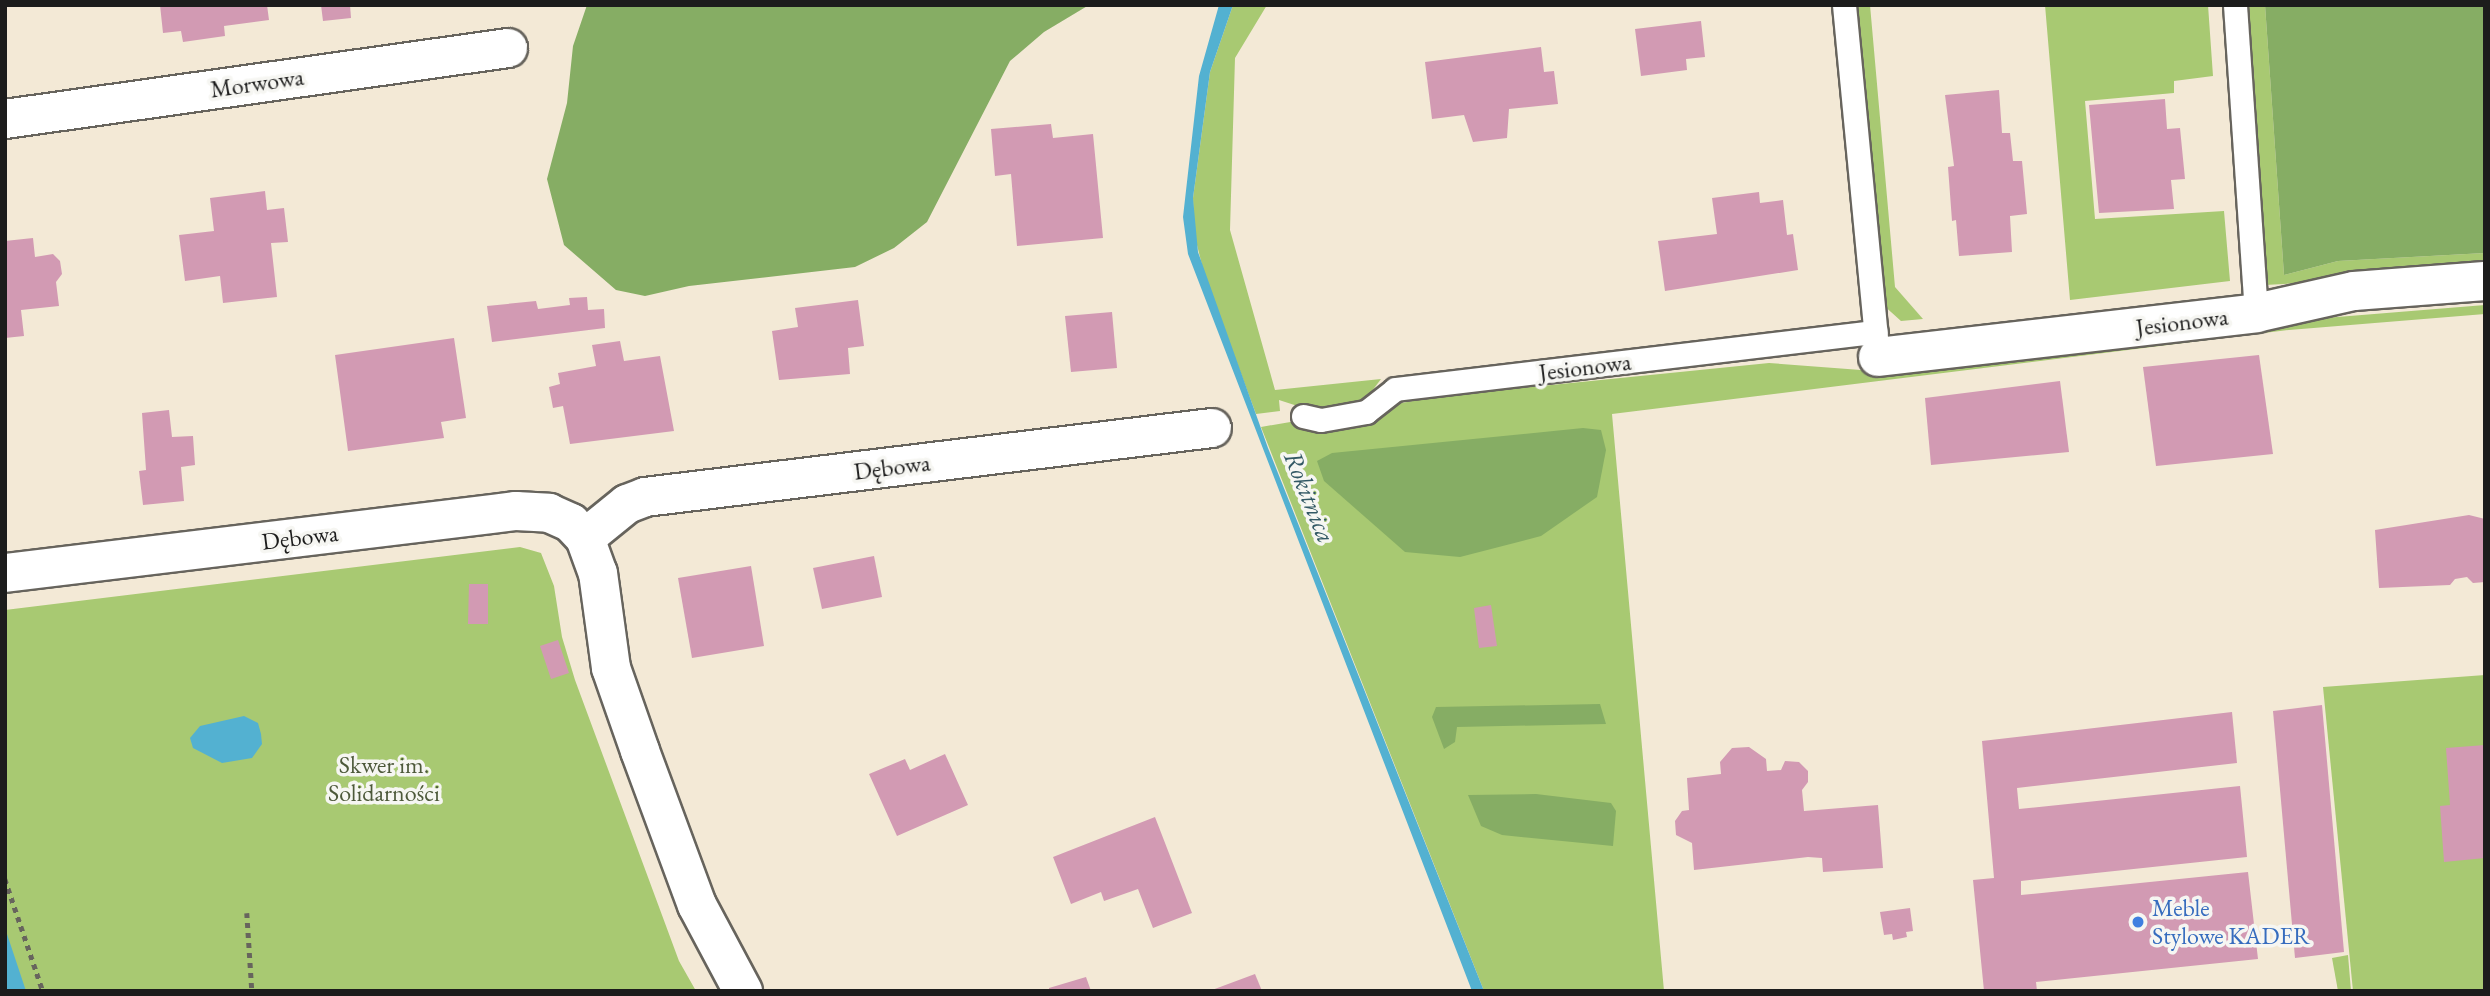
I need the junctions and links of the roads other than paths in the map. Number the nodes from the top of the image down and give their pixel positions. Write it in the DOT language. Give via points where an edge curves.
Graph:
graph roads {
  1 [pos="1844,5"];
  2 [pos="2235,5"];
  3 [pos="508,48"];
  4 [pos="5,119"];
  5 [pos="2485,281"];
  6 [pos="2256,313"];
  7 [pos="1877,344"];
  8 [pos="1303,416"];
  9 [pos="1212,428"];
  10 [pos="585,538"];
  11 [pos="5,573"];
  12 [pos="743,991"];
  1 -- 7 [label="lane"];
  2 -- 6 [label="lane"];
  3 -- 4 [label="street, Morwowa"];
  5 -- 6 [label="street, Jesionowa" via="2354,291"];
  6 -- 7 [label="street, Jesionowa"];
  7 -- 8 [label="lane, Jesionowa" via="1395,389 1366,412 1321,420"];
  9 -- 10 [label="street, Dębowa" via="645,497 626,504"];
  10 -- 11 [label="street, Dębowa" via="571,523 549,513 516,511"];
  10 -- 12 [label="street" via="598,573 611,668 639,751 697,905"];
}
